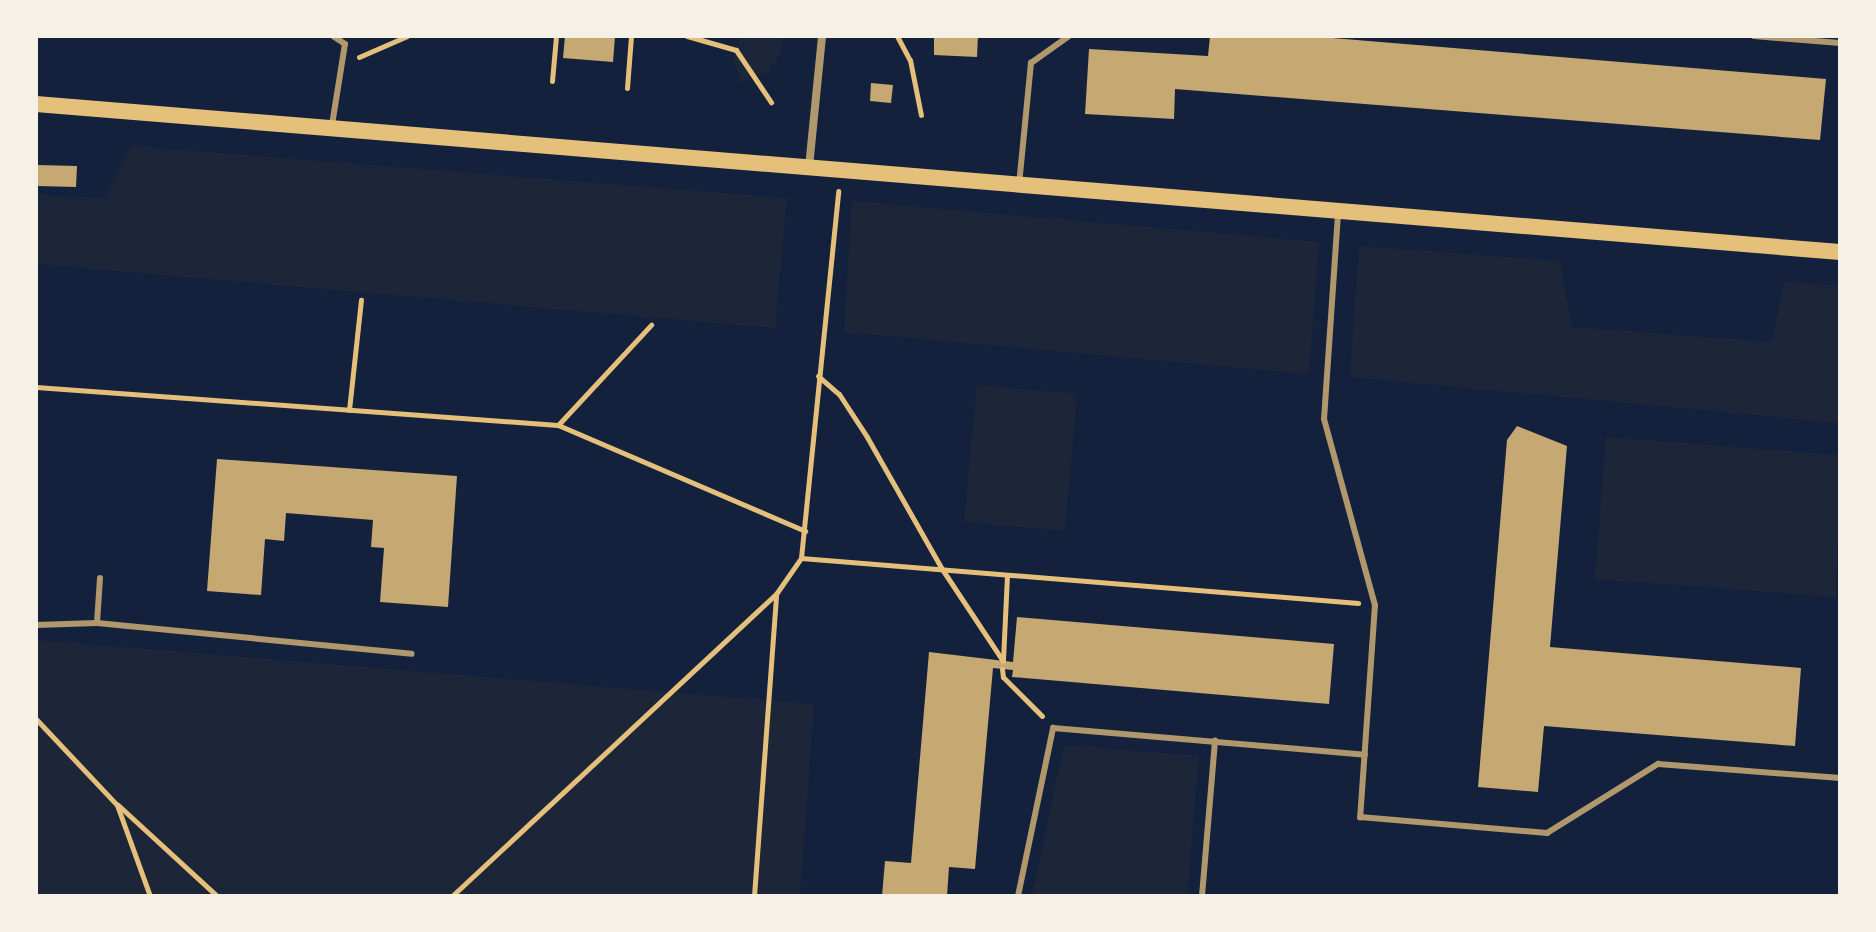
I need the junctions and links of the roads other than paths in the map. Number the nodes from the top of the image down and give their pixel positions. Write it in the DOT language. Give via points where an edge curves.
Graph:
graph roads {
  1 [pos="333,36"];
  2 [pos="822,36"];
  3 [pos="1069,36"];
  4 [pos="1754,36"];
  5 [pos="1840,43"];
  6 [pos="36,104"];
  7 [pos="331,129"];
  8 [pos="809,167"];
  9 [pos="1019,185"];
  10 [pos="1338,211"];
  11 [pos="1840,252"];
  12 [pos="100,578"];
  13 [pos="97,623"];
  14 [pos="36,625"];
  15 [pos="411,654"];
  16 [pos="1215,741"];
  17 [pos="1365,755"];
  18 [pos="1840,778"];
  19 [pos="1018,896"];
  20 [pos="1202,896"];
  1 -- 7 [label="lane" via="345,44"];
  2 -- 8 [label="street"];
  3 -- 9 [label="lane" via="1031,63"];
  4 -- 5 [label="lane"];
  6 -- 7 [label="main road"];
  7 -- 8 [label="main road"];
  8 -- 9 [label="main road"];
  9 -- 10 [label="main road"];
  10 -- 11 [label="main road"];
  10 -- 17 [label="lane" via="1324,419 1375,605"];
  12 -- 13 [label="lane"];
  13 -- 14 [label="lane"];
  13 -- 15 [label="lane"];
  16 -- 17 [label="lane"];
  16 -- 19 [label="lane" via="1053,728"];
  16 -- 20 [label="lane"];
  17 -- 18 [label="lane" via="1360,817 1547,833 1658,764"];
}
